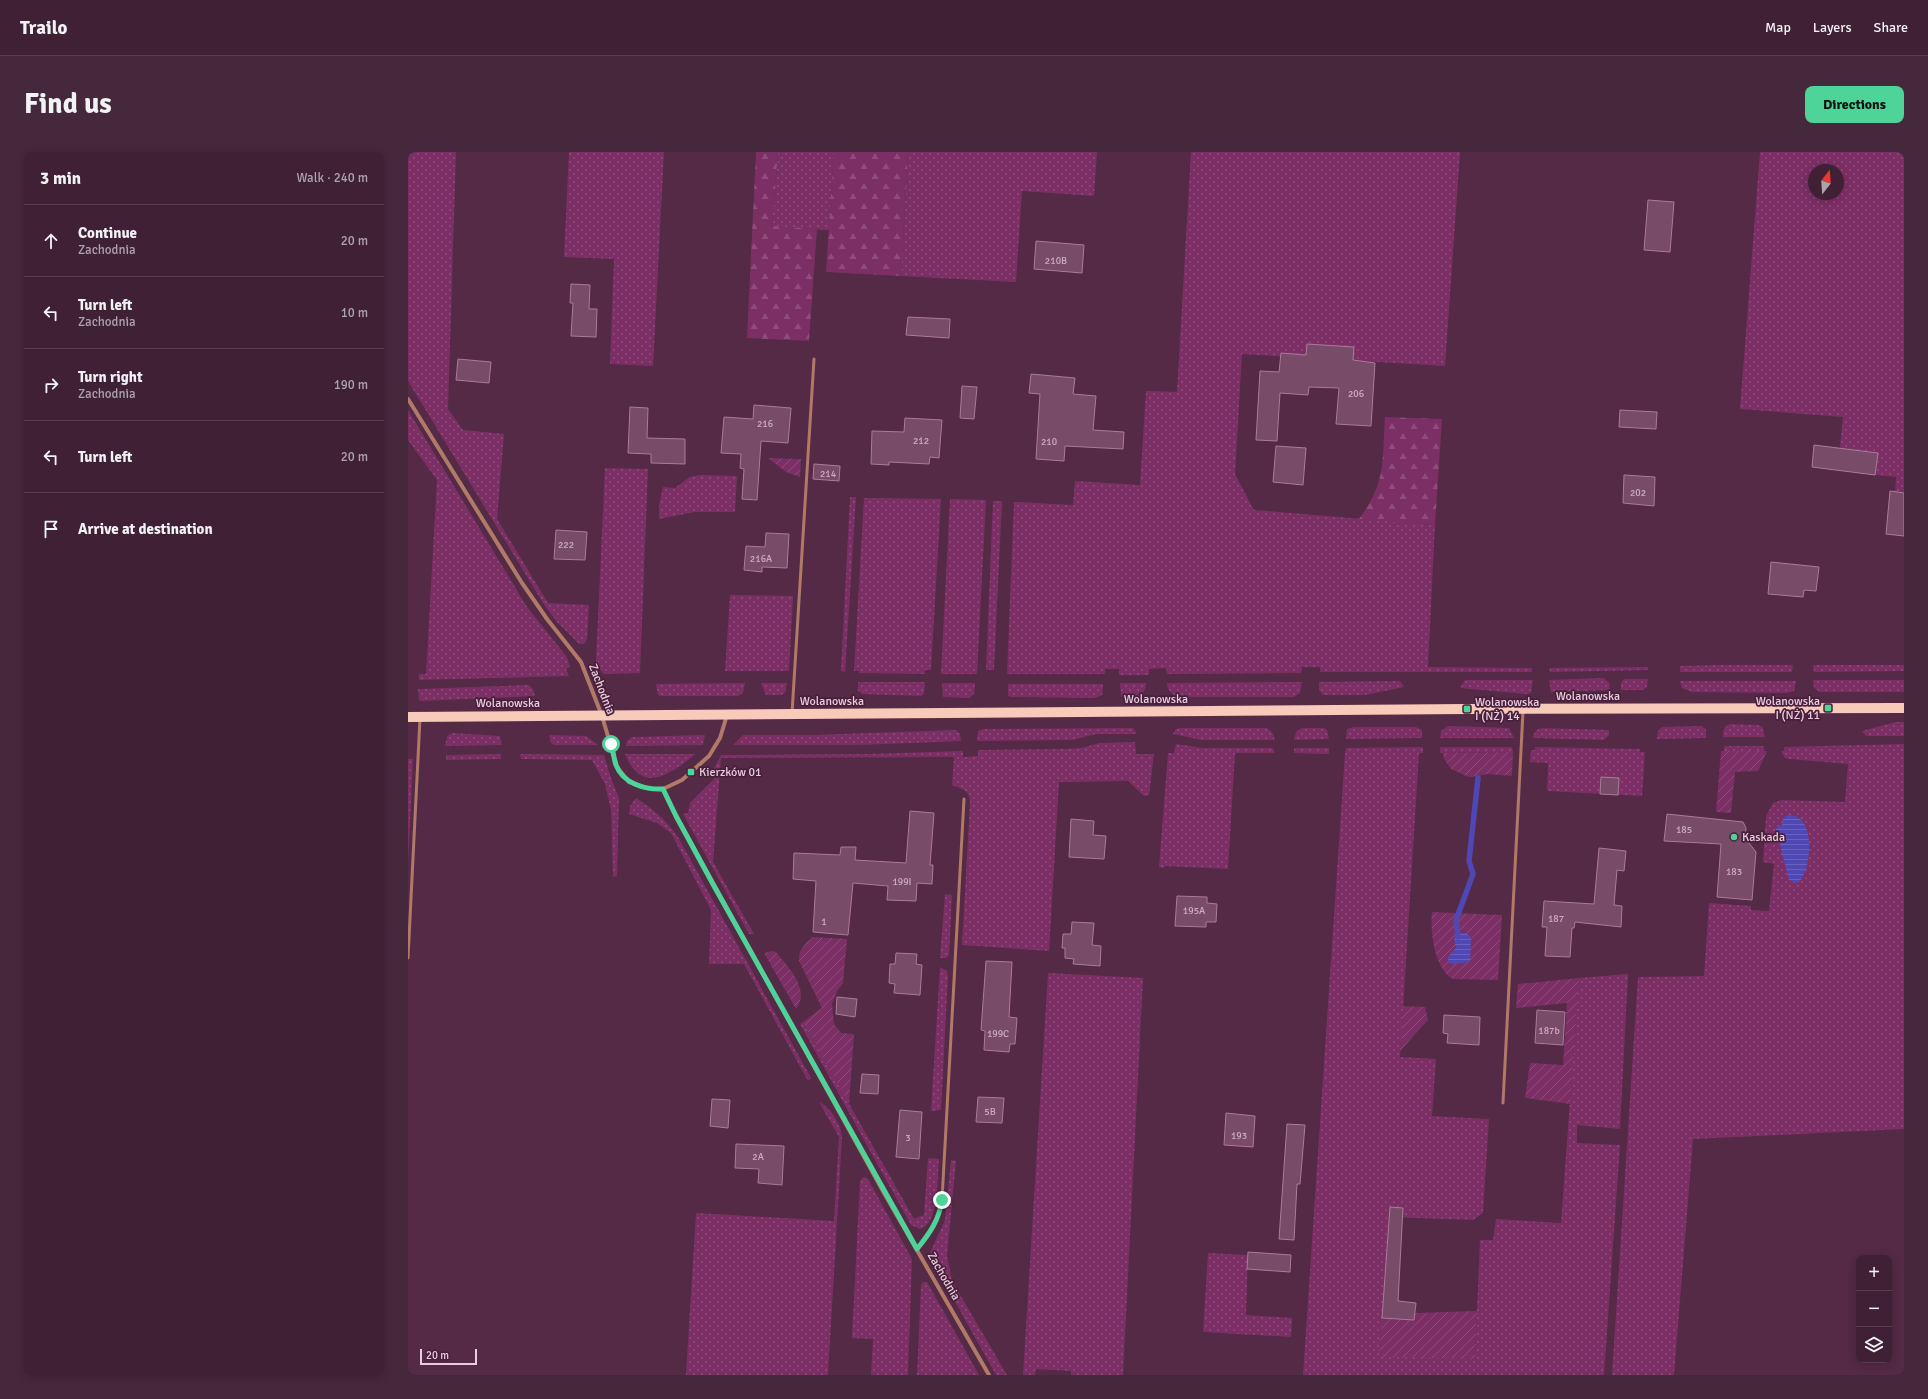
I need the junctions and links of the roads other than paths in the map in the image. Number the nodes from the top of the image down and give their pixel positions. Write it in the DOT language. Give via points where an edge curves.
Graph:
graph roads {
  1 [pos="814,358"];
  2 [pos="408,399"];
  3 [pos="1904,708"];
  4 [pos="1523,709"];
  5 [pos="792,714"];
  6 [pos="727,715"];
  7 [pos="602,716"];
  8 [pos="408,717"];
  9 [pos="420,717"];
  10 [pos="663,789"];
  11 [pos="964,799"];
  12 [pos="408,958"];
  13 [pos="1503,1104"];
  14 [pos="917,1249"];
  15 [pos="989,1375"];
  1 -- 5 [label="lane"];
  2 -- 7 [label="street, Zachodnia" via="522,583 581,662"];
  3 -- 4 [label="main road, Wolanowska"];
  4 -- 5 [label="main road, Wolanowska"];
  4 -- 13 [label="lane"];
  5 -- 6 [label="main road, Wolanowska"];
  6 -- 7 [label="main road, Wolanowska"];
  6 -- 10 [label="street" via="720,738 709,756 682,780"];
  7 -- 9 [label="main road, Wolanowska"];
  7 -- 10 [label="street, Zachodnia" via="616,767 621,774 629,782 639,786"];
  8 -- 9 [label="main road, Wolanowska"];
  9 -- 12 [label="lane"];
  10 -- 14 [label="street, Zachodnia" via="714,886"];
  11 -- 14 [label="lane" via="942,1200 940,1214 934,1227"];
  14 -- 15 [label="street, Zachodnia"];
}
